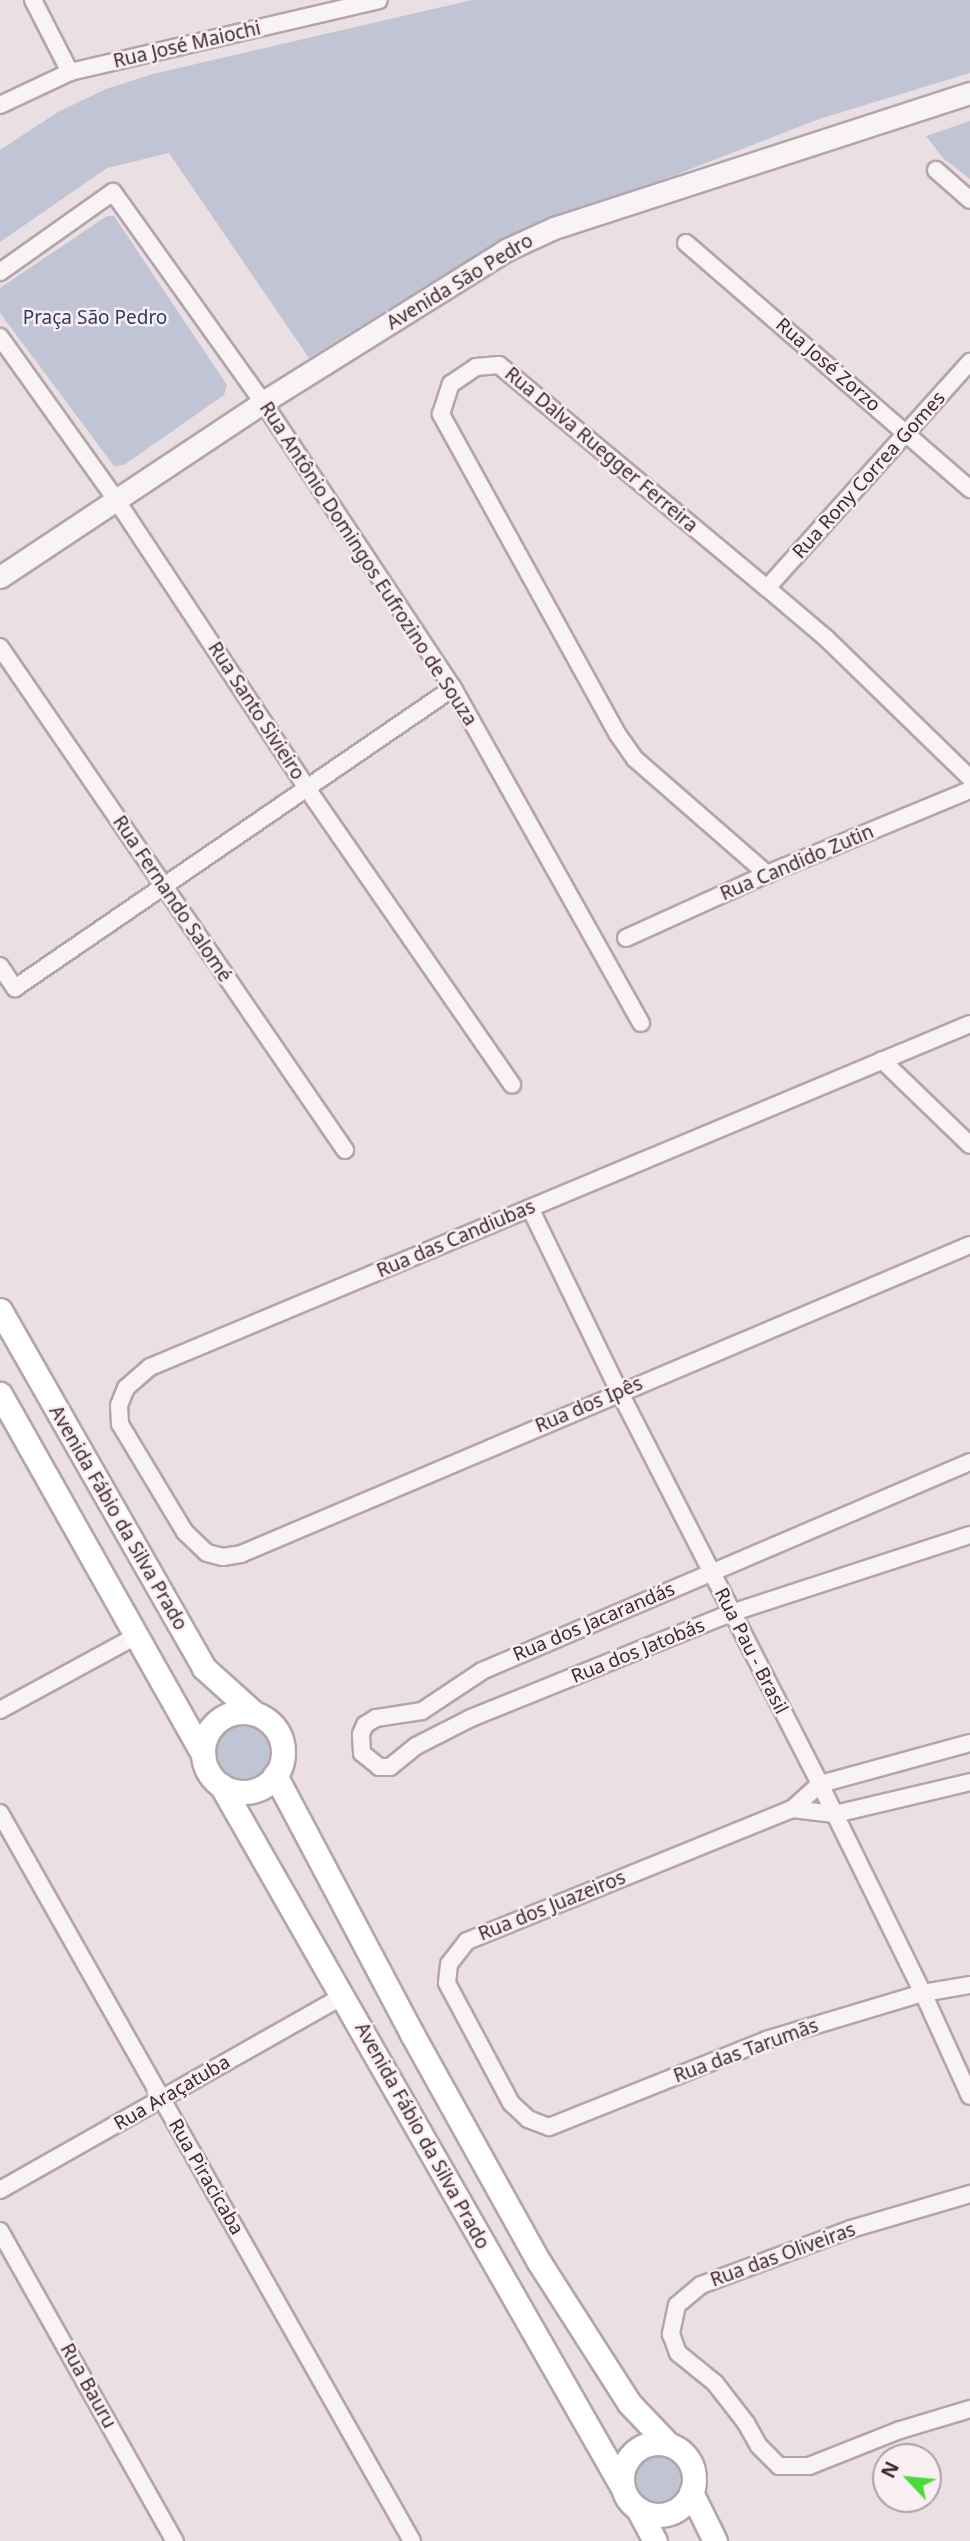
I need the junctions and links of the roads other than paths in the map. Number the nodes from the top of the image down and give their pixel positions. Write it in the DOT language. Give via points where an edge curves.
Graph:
graph roads {
  1 [pos="33,0"];
  2 [pos="379,0"];
  3 [pos="70,72"];
  4 [pos="970,93"];
  5 [pos="0,105"];
  6 [pos="936,170"];
  7 [pos="970,200"];
  8 [pos="686,243"];
  9 [pos="0,272"];
  10 [pos="0,337"];
  11 [pos="970,362"];
  12 [pos="262,402"];
  13 [pos="907,433"];
  14 [pos="970,488"];
  15 [pos="116,498"];
  16 [pos="0,577"];
  17 [pos="767,588"];
  18 [pos="0,647"];
  19 [pos="453,688"];
  20 [pos="970,778"];
  21 [pos="306,787"];
  22 [pos="970,790"];
  23 [pos="767,874"];
  24 [pos="163,886"];
  25 [pos="626,938"];
  26 [pos="0,966"];
  27 [pos="641,1023"];
  28 [pos="970,1024"];
  29 [pos="882,1060"];
  30 [pos="512,1085"];
  31 [pos="970,1145"];
  32 [pos="345,1150"];
  33 [pos="530,1208"];
  34 [pos="970,1245"];
  35 [pos="0,1310"];
  36 [pos="619,1391"];
  37 [pos="0,1394"];
  38 [pos="970,1462"];
  39 [pos="970,1535"];
  40 [pos="207,1553"];
  41 [pos="710,1572"];
  42 [pos="731,1613"];
  43 [pos="138,1635"];
  44 [pos="0,1710"];
  45 [pos="254,1713"];
  46 [pos="970,1743"];
  47 [pos="362,1753"];
  48 [pos="203,1755"];
  49 [pos="275,1775"];
  50 [pos="970,1782"];
  51 [pos="820,1784"];
  52 [pos="220,1785"];
  53 [pos="792,1809"];
  54 [pos="0,1813"];
  55 [pos="835,1814"];
  56 [pos="970,1984"];
  57 [pos="923,1993"];
  58 [pos="343,1996"];
  59 [pos="970,2096"];
  60 [pos="161,2098"];
  61 [pos="528,2119"];
  62 [pos="0,2190"];
  63 [pos="970,2194"];
  64 [pos="0,2231"];
  65 [pos="970,2409"];
  66 [pos="668,2444"];
  67 [pos="623,2488"];
  68 [pos="691,2492"];
  69 [pos="638,2509"];
  70 [pos="175,2541"];
  71 [pos="412,2541"];
  72 [pos="655,2541"];
  73 [pos="715,2541"];
  1 -- 3 [label="street"];
  2 -- 3 [label="street, Rua José Maiochi"];
  3 -- 5 [label="street, Rua José Maiochi"];
  4 -- 12 [label="street, Avenida São Pedro" via="554,228 506,250"];
  6 -- 7 [label="street"];
  8 -- 13 [label="street, Rua José Zorzo"];
  9 -- 12 [label="street, Rua Antônio Domingos Eufrozino de Souza" via="113,192"];
  10 -- 15 [label="street, Rua Santo Sivieiro"];
  11 -- 13 [label="street, Rua Rony Correa Gomes"];
  12 -- 15 [label="street, Avenida São Pedro"];
  12 -- 19 [label="street, Rua Antônio Domingos Eufrozino de Souza"];
  13 -- 14 [label="street, Rua José Zorzo"];
  13 -- 17 [label="street, Rua Rony Correa Gomes"];
  15 -- 16 [label="street, Avenida São Pedro"];
  15 -- 21 [label="street, Rua Santo Sivieiro"];
  17 -- 20 [label="street, Rua Dalva Ruegger Ferreira" via="826,638"];
  17 -- 23 [label="street, Rua Dalva Ruegger Ferreira" via="499,365 476,367 451,384 441,414 618,735 635,759"];
  18 -- 24 [label="street, Rua Fernando Salomé"];
  19 -- 21 [label="street"];
  19 -- 27 [label="street, Rua Antônio Domingos Eufrozino de Souza"];
  21 -- 24 [label="street"];
  21 -- 30 [label="street, Rua Santo Sivieiro"];
  22 -- 23 [label="street, Rua Candido Zutin"];
  23 -- 25 [label="street, Rua Candido Zutin"];
  24 -- 26 [label="street" via="15,988"];
  24 -- 32 [label="street, Rua Fernando Salomé"];
  28 -- 29 [label="street, Rua das Candiubas"];
  29 -- 31 [label="street"];
  29 -- 33 [label="street, Rua das Candiubas"];
  33 -- 36 [label="street, Rua Pau - Brasil"];
  33 -- 40 [label="street, Rua das Candiubas" via="150,1367 131,1382 119,1405 120,1424 185,1532"];
  34 -- 36 [label="street, Rua dos Ipês"];
  35 -- 45 [label="main road, Avenida Fábio da Silva Prado" via="204,1668"];
  36 -- 40 [label="street, Rua dos Ipês" via="241,1554 223,1557"];
  36 -- 41 [label="street, Rua Pau - Brasil"];
  37 -- 43 [label="main road"];
  38 -- 41 [label="street, Rua dos Jacarandás"];
  39 -- 42 [label="street, Rua dos Jatobás"];
  41 -- 42 [label="street, Rua Pau - Brasil"];
  41 -- 47 [label="street, Rua dos Jacarandás" via="482,1671 422,1711 376,1718 361,1734"];
  42 -- 47 [label="street, Rua dos Jatobás" via="471,1718 416,1746 390,1767 379,1767"];
  42 -- 51 [label="street, Rua Pau - Brasil"];
  43 -- 44 [label="street"];
  43 -- 48 [label="main road"];
  45 -- 48 [label="main road" via="241,1712 218,1721 206,1738"];
  45 -- 49 [label="main road" via="265,1718 281,1738 284,1751"];
  46 -- 51 [label="street, Rua dos Juazeiros"];
  48 -- 52 [label="main road"];
  49 -- 52 [label="main road" via="267,1784 246,1792"];
  49 -- 66 [label="main road" via="539,2262 629,2403"];
  50 -- 55 [label="street, Rua dos Juazeiros"];
  51 -- 53 [label="street, Rua dos Juazeiros"];
  51 -- 55 [label="street, Rua Pau - Brasil"];
  52 -- 58 [label="main road, Avenida Fábio da Silva Prado"];
  53 -- 55 [label="street, Rua dos Juazeiros"];
  53 -- 61 [label="street, Rua dos Juazeiros" via="467,1941 449,1964 446,1983 511,2103"];
  54 -- 60 [label="street, Rua Piracicaba"];
  55 -- 57 [label="street, Rua Pau - Brasil"];
  56 -- 57 [label="street, Rua das Tarumãs"];
  57 -- 59 [label="street, Rua Pau - Brasil"];
  57 -- 61 [label="street, Rua das Tarumãs" via="766,2040 549,2127"];
  58 -- 60 [label="street, Rua Araçatuba"];
  58 -- 67 [label="main road, Avenida Fábio da Silva Prado"];
  60 -- 62 [label="street, Rua Araçatuba"];
  60 -- 71 [label="street, Rua Piracicaba"];
  63 -- 65 [label="street, Rua das Oliveiras" via="851,2229 701,2285 677,2305 671,2334 678,2353 715,2383 759,2446 779,2466 809,2466 900,2430"];
  64 -- 70 [label="street, Rua Bauru"];
  66 -- 67 [label="main road" via="656,2442 635,2450 623,2468"];
  66 -- 68 [label="main road" via="686,2456 691,2466"];
  67 -- 69 [label="main road"];
  68 -- 69 [label="main road" via="671,2513 648,2514"];
  68 -- 73 [label="main road"];
  69 -- 72 [label="main road"];
}
